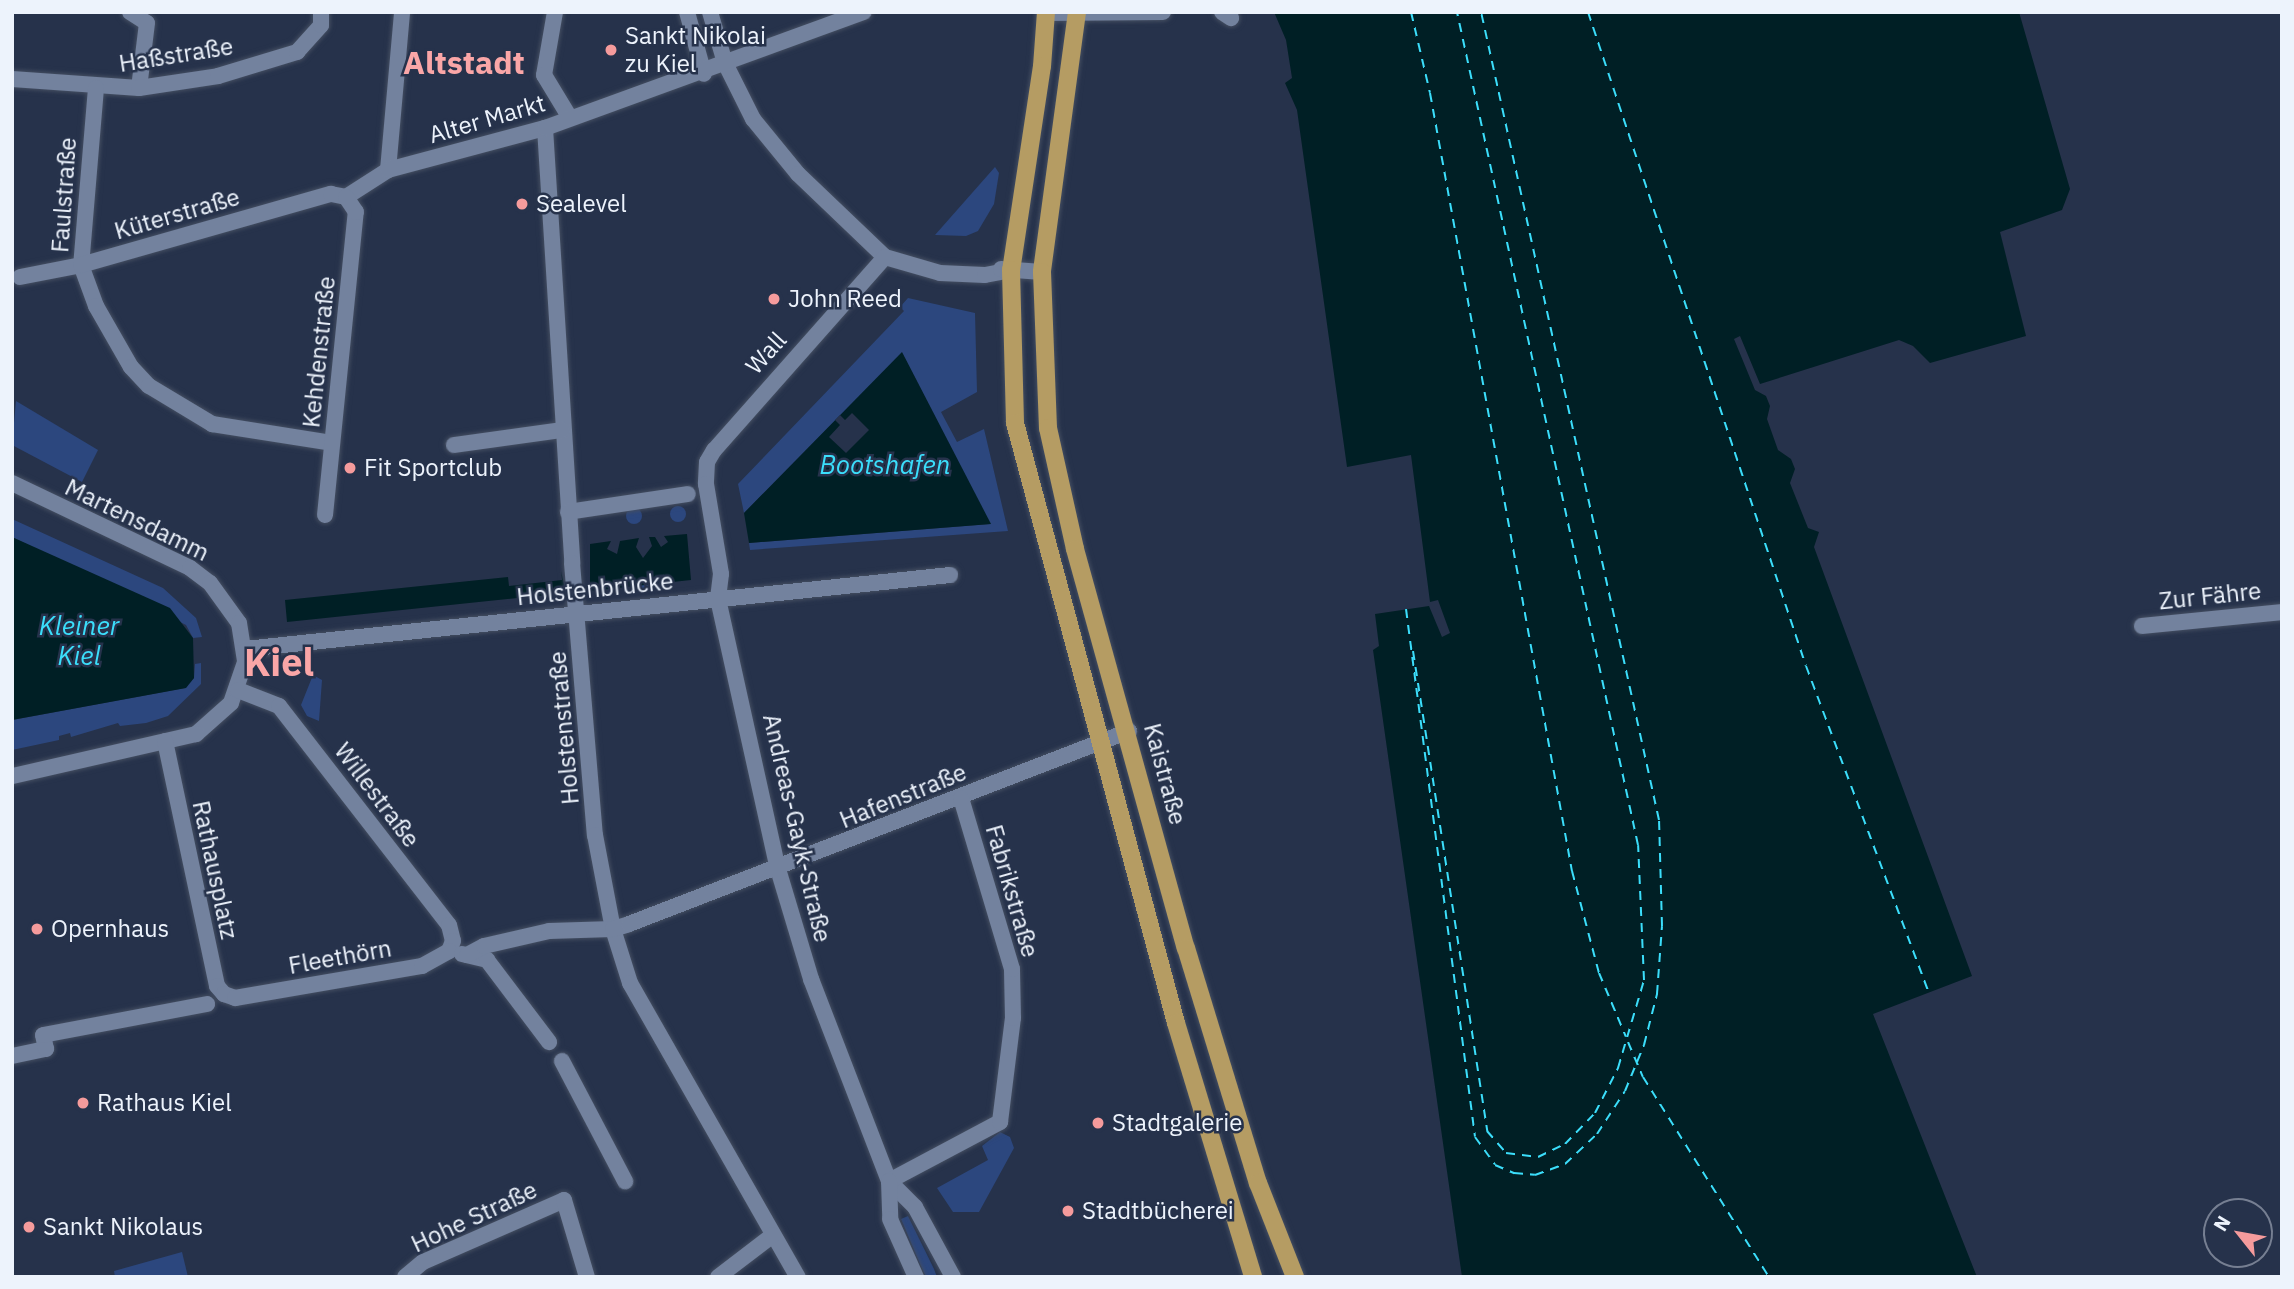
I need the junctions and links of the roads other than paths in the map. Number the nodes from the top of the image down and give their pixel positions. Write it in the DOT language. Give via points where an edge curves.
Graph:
graph roads {
  1 [pos="130,12"];
  2 [pos="321,12"];
  3 [pos="402,12"];
  4 [pos="555,12"];
  5 [pos="687,12"];
  6 [pos="710,12"];
  7 [pos="864,12"];
  8 [pos="1163,12"];
  9 [pos="1046,13"];
  10 [pos="1077,13"];
  11 [pos="725,63"];
  12 [pos="704,74"];
  13 [pos="12,79"];
  14 [pos="96,88"];
  15 [pos="139,88"];
  16 [pos="570,118"];
  17 [pos="545,128"];
  18 [pos="388,170"];
  19 [pos="346,197"];
  20 [pos="885,257"];
  21 [pos="81,265"];
  22 [pos="1011,270"];
  23 [pos="1042,272"];
  24 [pos="15,277"];
  25 [pos="562,430"];
  26 [pos="332,443"];
  27 [pos="454,445"];
  28 [pos="12,483"];
  29 [pos="688,494"];
  30 [pos="568,512"];
  31 [pos="326,515"];
  32 [pos="950,575"];
  33 [pos="718,599"];
  34 [pos="576,607"];
  35 [pos="2282,612"];
  36 [pos="2142,626"];
  37 [pos="245,649"];
  38 [pos="238,690"];
  39 [pos="1129,731"];
  40 [pos="165,741"];
  41 [pos="1098,742"];
  42 [pos="12,776"];
  43 [pos="961,798"];
  44 [pos="778,869"];
  45 [pos="613,929"];
  46 [pos="449,951"];
  47 [pos="467,955"];
  48 [pos="235,998"];
  49 [pos="206,1004"];
  50 [pos="549,1042"];
  51 [pos="12,1056"];
  52 [pos="562,1061"];
  53 [pos="888,1178"];
  54 [pos="625,1181"];
  55 [pos="773,1235"];
  56 [pos="951,1274"];
  57 [pos="405,1277"];
  58 [pos="587,1277"];
  59 [pos="718,1277"];
  60 [pos="798,1277"];
  61 [pos="916,1277"];
  62 [pos="1253,1277"];
  63 [pos="1295,1277"];
  1 -- 15 [label="street" via="147,23"];
  2 -- 15 [label="street, Haßstraße" via="321,24 297,52 218,76"];
  3 -- 18 [label="street, Alter Markt"];
  4 -- 16 [label="street, Alter Markt" via="544,75"];
  5 -- 12 [label="street"];
  6 -- 11 [label="street"];
  7 -- 11 [label="street"];
  8 -- 10 [label="street"];
  9 -- 10 [label="street"];
  9 -- 22 [label="main road"];
  10 -- 23 [label="main road"];
  11 -- 12 [label="street"];
  11 -- 20 [label="street" via="753,119 798,174"];
  12 -- 16 [label="street"];
  13 -- 14 [label="street, Haßstraße"];
  14 -- 15 [label="street, Haßstraße"];
  14 -- 21 [label="street, Faulstraße"];
  16 -- 17 [label="street, Alter Markt"];
  17 -- 18 [label="street, Alter Markt"];
  17 -- 25 [label="street, Holstenstraße"];
  18 -- 19 [label="street, Alter Markt"];
  19 -- 21 [label="street, Küterstraße" via="331,194"];
  19 -- 26 [label="street, Kehdenstraße" via="356,212"];
  20 -- 22 [label="street" via="972,275"];
  20 -- 33 [label="street, Wall" via="707,463 721,574"];
  21 -- 24 [label="street, Küterstraße"];
  21 -- 26 [label="street, Faulstraße" via="131,367 165,397 212,424"];
  22 -- 23 [label="street"];
  22 -- 41 [label="main road" via="1015,423"];
  23 -- 39 [label="main road, Kaistraße" via="1048,428 1055,469"];
  25 -- 27 [label="street"];
  25 -- 30 [label="street, Holstenstraße"];
  26 -- 31 [label="street, Kehdenstraße"];
  28 -- 37 [label="street, Martensdamm" via="190,568 210,583 239,623"];
  29 -- 30 [label="street"];
  30 -- 34 [label="street, Holstenstraße"];
  32 -- 33 [label="street, Holstenbrücke"];
  33 -- 34 [label="street, Holstenbrücke"];
  33 -- 44 [label="street, Andreas-Gayk-Straße"];
  34 -- 37 [label="street, Holstenbrücke"];
  34 -- 45 [label="street, Holstenstraße" via="595,835"];
  35 -- 36 [label="street, Zur Fähre"];
  37 -- 38 [label="street"];
  38 -- 40 [label="street" via="231,703 196,734"];
  38 -- 46 [label="street, Willestraße" via="279,706 449,925 453,941"];
  39 -- 41 [label="street, Hafenstraße"];
  39 -- 63 [label="main road, Kaistraße" via="1190,961 1258,1183"];
  40 -- 42 [label="street"];
  40 -- 48 [label="street, Rathausplatz" via="218,986"];
  41 -- 43 [label="street, Hafenstraße"];
  41 -- 62 [label="main road"];
  43 -- 44 [label="street, Hafenstraße"];
  43 -- 53 [label="street, Fabrikstraße" via="1012,969 1013,1018 1000,1122"];
  44 -- 45 [label="street, Hafenstraße"];
  44 -- 53 [label="street, Andreas-Gayk-Straße" via="811,979"];
  45 -- 47 [label="street, Hafenstraße" via="549,930 484,946"];
  45 -- 55 [label="street, Holstenstraße" via="630,983"];
  46 -- 47 [label="street"];
  46 -- 48 [label="street, Fleethörn" via="422,966"];
  47 -- 50 [label="street" via="486,960"];
  49 -- 51 [label="street" via="43,1035 46,1049"];
  52 -- 54 [label="street"];
  53 -- 56 [label="street, Andreas-Gayk-Straße" via="915,1208"];
  53 -- 61 [label="street, Andreas-Gayk-Straße" via="890,1219"];
  55 -- 59 [label="street"];
  55 -- 60 [label="street, Holstenstraße"];
  57 -- 58 [label="street, Hohe Straße" via="423,1262 564,1200"];
}
